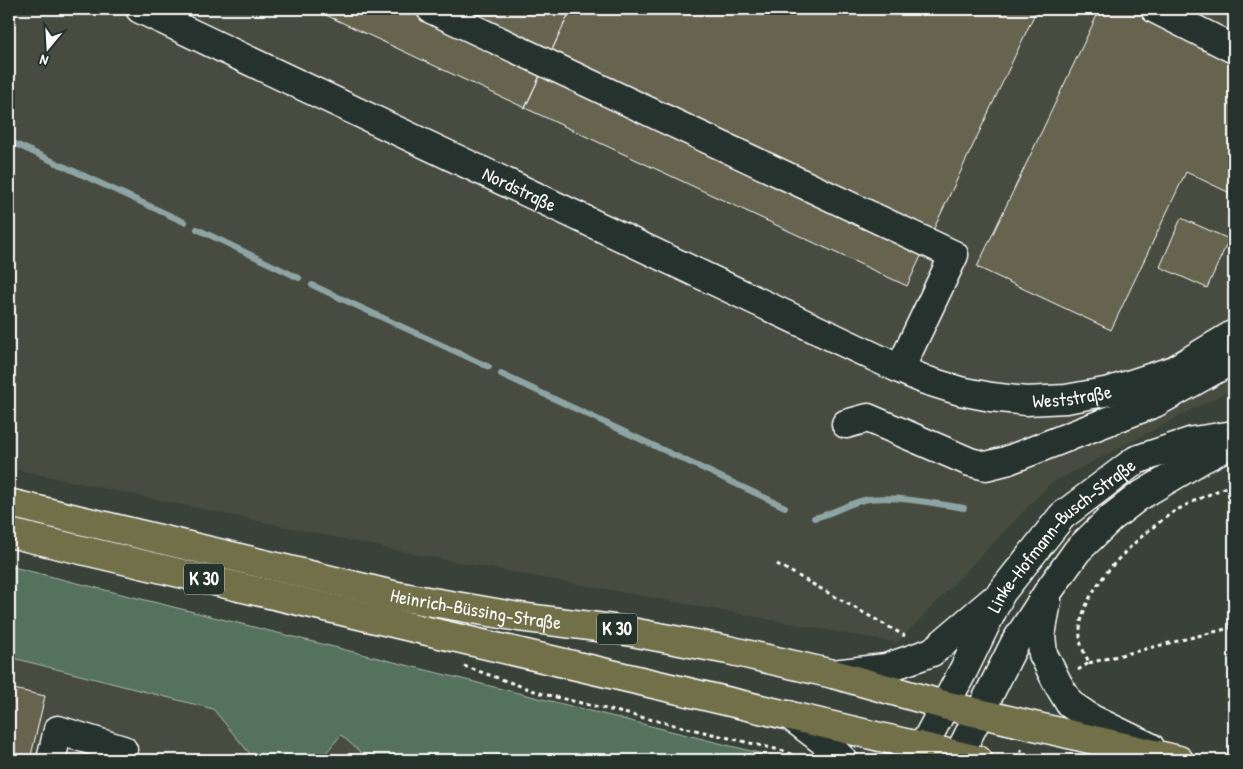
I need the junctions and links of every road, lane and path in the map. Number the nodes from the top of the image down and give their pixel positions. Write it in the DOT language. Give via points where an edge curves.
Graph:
graph roads {
  1 [pos="140,9"];
  2 [pos="431,9"];
  3 [pos="1155,9"];
  4 [pos="1234,48"];
  5 [pos="1234,334"];
  6 [pos="1234,359"];
  7 [pos="900,369"];
  8 [pos="846,424"];
  9 [pos="1234,435"];
  10 [pos="1234,443"];
  11 [pos="1234,483"];
  12 [pos="9,503"];
  13 [pos="9,533"];
  14 [pos="777,564"];
  15 [pos="1050,589"];
  16 [pos="1001,593"];
  17 [pos="1234,627"];
  18 [pos="932,652"];
  19 [pos="1089,663"];
  20 [pos="459,664"];
  21 [pos="833,674"];
  22 [pos="1058,684"];
  23 [pos="944,705"];
  24 [pos="981,713"];
  25 [pos="789,715"];
  26 [pos="920,754"];
  27 [pos="964,759"];
  28 [pos="50,760"];
  29 [pos="120,760"];
  30 [pos="804,760"];
  31 [pos="843,760"];
  32 [pos="1178,760"];
  1 -- 7 [label="street, Nordstraße"];
  2 -- 7 [label="street" via="954,255"];
  3 -- 4 [label="street"];
  5 -- 7 [label="street, Weststraße" via="1174,370 1110,391 1066,399 1026,402 991,397 934,383"];
  6 -- 8 [label="street" via="1155,404 986,466 868,418"];
  9 -- 16 [label="street, Linke-Hofmann-Busch-Straße" via="1193,442 1136,460 1062,516"];
  10 -- 15 [label="street, Linke-Hofmann-Busch-Straße" via="1138,496 1077,551"];
  11 -- 19 [label="path" via="1174,512 1134,542 1105,573 1081,620 1080,639"];
  12 -- 21 [label="main road, Heinrich-Büssing-Straße / K 30" via="398,596 518,617 621,630"];
  13 -- 25 [label="main road, Heinrich-Büssing-Straße / K 30"];
  14 -- 18 [label="path"];
  15 -- 22 [label="street" via="1041,635 1043,654"];
  15 -- 24 [label="street, Linke-Hofmann-Busch-Straße" via="1015,643"];
  16 -- 18 [label="street"];
  16 -- 23 [label="street, Linke-Hofmann-Busch-Straße"];
  17 -- 19 [label="path"];
  18 -- 21 [label="street" via="886,668"];
  19 -- 22 [label="path"];
  20 -- 30 [label="path" via="543,694 784,751"];
  21 -- 23 [label="main road, Heinrich-Büssing-Straße / K 30"];
  22 -- 32 [label="street" via="1070,704 1092,719"];
  23 -- 24 [label="main road, K 30"];
  23 -- 26 [label="street, Linke-Hofmann-Busch-Straße"];
  24 -- 27 [label="street, Linke-Hofmann-Busch-Straße"];
  24 -- 32 [label="main road, K 30"];
  25 -- 26 [label="main road, Heinrich-Büssing-Straße / K 30"];
  25 -- 31 [label="street"];
  26 -- 27 [label="main road, K 30"];
  28 -- 29 [label="street" via="58,730 122,750"];
}
